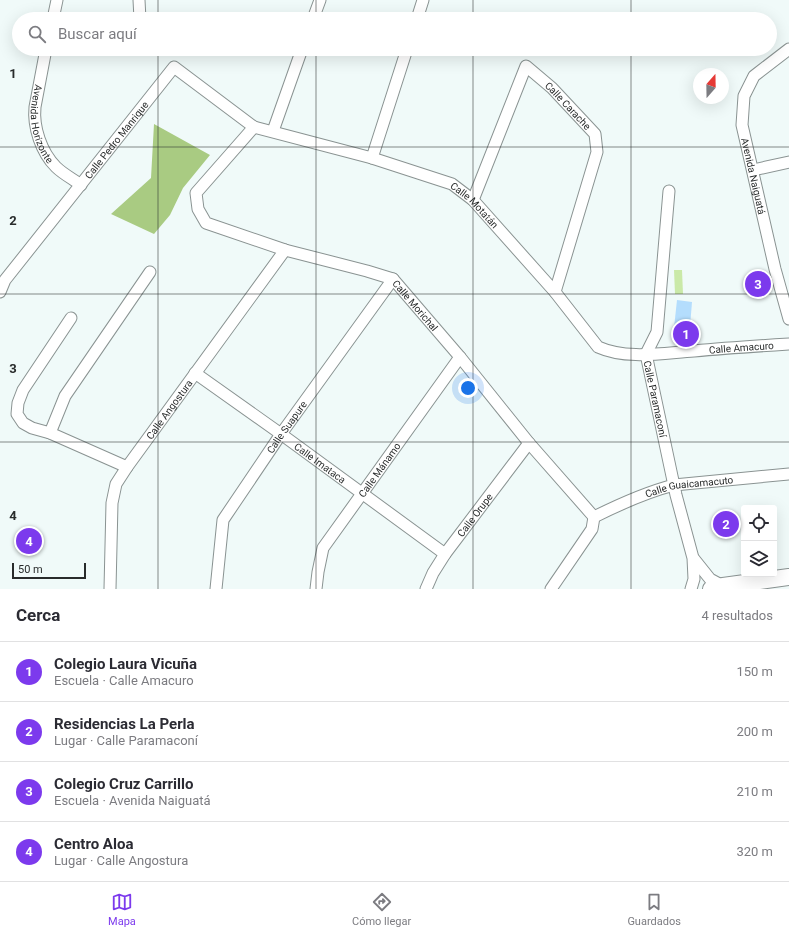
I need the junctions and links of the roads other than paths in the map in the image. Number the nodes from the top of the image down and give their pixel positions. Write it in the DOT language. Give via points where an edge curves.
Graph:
graph roads {
  1 [pos="57,0"];
  2 [pos="138,0"];
  3 [pos="320,0"];
  4 [pos="423,0"];
  5 [pos="54,12"];
  6 [pos="139,12"];
  7 [pos="316,12"];
  8 [pos="419,12"];
  9 [pos="789,49"];
  10 [pos="45,56"];
  11 [pos="300,56"];
  12 [pos="405,56"];
  13 [pos="254,126"];
  14 [pos="273,131"];
  15 [pos="372,158"];
  16 [pos="789,162"];
  17 [pos="753,170"];
  18 [pos="81,185"];
  19 [pos="669,191"];
  20 [pos="473,200"];
  21 [pos="285,250"];
  22 [pos="150,272"];
  23 [pos="393,279"];
  24 [pos="0,292"];
  25 [pos="555,292"];
  26 [pos="71,318"];
  27 [pos="789,319"];
  28 [pos="789,344"];
  29 [pos="646,354"];
  30 [pos="460,357"];
  31 [pos="195,373"];
  32 [pos="50,433"];
  33 [pos="282,434"];
  34 [pos="529,443"];
  35 [pos="126,467"];
  36 [pos="789,474"];
  37 [pos="674,485"];
  38 [pos="361,494"];
  39 [pos="594,517"];
  40 [pos="445,554"];
  41 [pos="693,558"];
  42 [pos="789,578"];
  43 [pos="717,587"];
  44 [pos="110,589"];
  45 [pos="216,589"];
  46 [pos="316,589"];
  47 [pos="426,589"];
  48 [pos="550,589"];
  49 [pos="691,589"];
  1 -- 5 [label="street"];
  2 -- 6 [label="street"];
  3 -- 7 [label="street"];
  4 -- 8 [label="street"];
  9 -- 17 [label="street, Avenida Naiguatá" via="754,76 744,96 742,125"];
  10 -- 18 [label="street, Avenida Horizonte" via="34,115 37,132 56,167"];
  11 -- 14 [label="street"];
  12 -- 15 [label="street"];
  13 -- 14 [label="street, Calle Motatán"];
  13 -- 18 [label="street, Calle Pedro Manrique" via="174,67"];
  13 -- 21 [label="street, Calle Morichal" via="196,193 198,209 206,222"];
  14 -- 15 [label="street, Calle Motatán"];
  15 -- 20 [label="street, Calle Motatán" via="452,184"];
  16 -- 17 [label="street"];
  17 -- 27 [label="street, Avenida Naiguatá"];
  18 -- 24 [label="street, Calle Pedro Manrique" via="5,280"];
  19 -- 29 [label="street, Calle Paramaconí" via="657,332"];
  20 -- 25 [label="street, Calle Motatán"];
  20 -- 25 [label="street, Calle Carache" via="526,66 552,88 594,134 597,152"];
  21 -- 23 [label="street, Calle Morichal"];
  21 -- 31 [label="street, Calle Angostura"];
  22 -- 32 [label="street" via="65,396"];
  23 -- 30 [label="street, Calle Morichal"];
  23 -- 33 [label="street, Calle Suapure"];
  25 -- 29 [label="street, Calle Motatán" via="598,347 620,354"];
  26 -- 32 [label="street" via="23,390 18,403 17,414 22,423"];
  28 -- 29 [label="street, Calle Amacuro"];
  29 -- 37 [label="street, Calle Paramaconí"];
  30 -- 34 [label="street, Calle Morichal"];
  30 -- 38 [label="street, Calle Mánamo"];
  31 -- 33 [label="street, Calle Imataca"];
  31 -- 35 [label="street, Calle Angostura"];
  32 -- 35 [label="street"];
  33 -- 38 [label="street, Calle Imataca"];
  33 -- 45 [label="street, Calle Suapure" via="223,520"];
  34 -- 39 [label="street, Calle Morichal"];
  34 -- 40 [label="street, Calle Orupe"];
  35 -- 44 [label="street, Calle Angostura" via="116,484 112,503"];
  36 -- 37 [label="street, Calle Guaicamacuto"];
  37 -- 39 [label="street, Calle Guaicamacuto" via="621,504"];
  37 -- 41 [label="street, Calle Paramaconí"];
  38 -- 40 [label="street, Calle Imataca"];
  38 -- 46 [label="street, Calle Mánamo" via="323,548"];
  39 -- 48 [label="street" via="592,529"];
  40 -- 47 [label="street, Calle Orupe" via="432,573"];
  41 -- 43 [label="street, Calle Paramaconí"];
  41 -- 49 [label="street, Calle Paramaconí" via="694,579"];
  42 -- 43 [label="street"];
}
